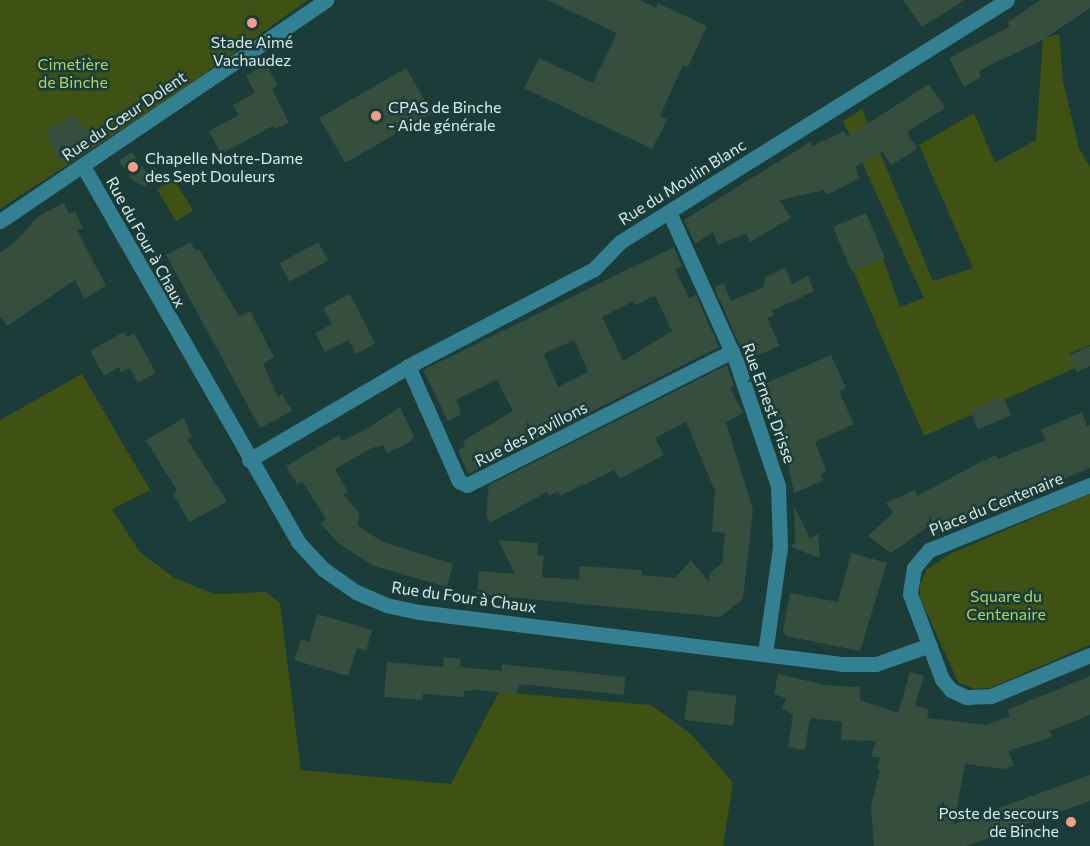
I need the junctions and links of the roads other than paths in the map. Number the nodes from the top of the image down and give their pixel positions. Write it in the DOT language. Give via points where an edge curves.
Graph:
graph roads {
  1 [pos="326,0"];
  2 [pos="1007,0"];
  3 [pos="83,166"];
  4 [pos="669,212"];
  5 [pos="0,221"];
  6 [pos="732,351"];
  7 [pos="408,366"];
  8 [pos="249,460"];
  9 [pos="1090,485"];
  10 [pos="930,645"];
  11 [pos="765,654"];
  12 [pos="1090,656"];
  1 -- 3 [label="street, Rue du Cœur Dolent"];
  2 -- 4 [label="street, Rue du Moulin Blanc"];
  3 -- 5 [label="street, Rue du Cœur Dolent"];
  3 -- 8 [label="street, Rue du Four à Chaux"];
  4 -- 6 [label="street, Rue Ernest Drisse"];
  4 -- 7 [label="street, Rue du Moulin Blanc" via="620,242 594,269"];
  6 -- 7 [label="street, Rue des Pavillons" via="467,485 459,481"];
  6 -- 11 [label="street, Rue Ernest Drisse" via="767,443 782,504"];
  7 -- 8 [label="street, Rue du Moulin Blanc"];
  8 -- 11 [label="street, Rue du Four à Chaux" via="310,556 342,584 386,605"];
  9 -- 10 [label="street, Place du Centenaire" via="928,550 914,568 910,594"];
  10 -- 11 [label="street, Rue du Four à Chaux" via="876,664 842,664"];
  10 -- 12 [label="street, Place du Centenaire" via="942,679 951,690 966,697 991,696"];
}
